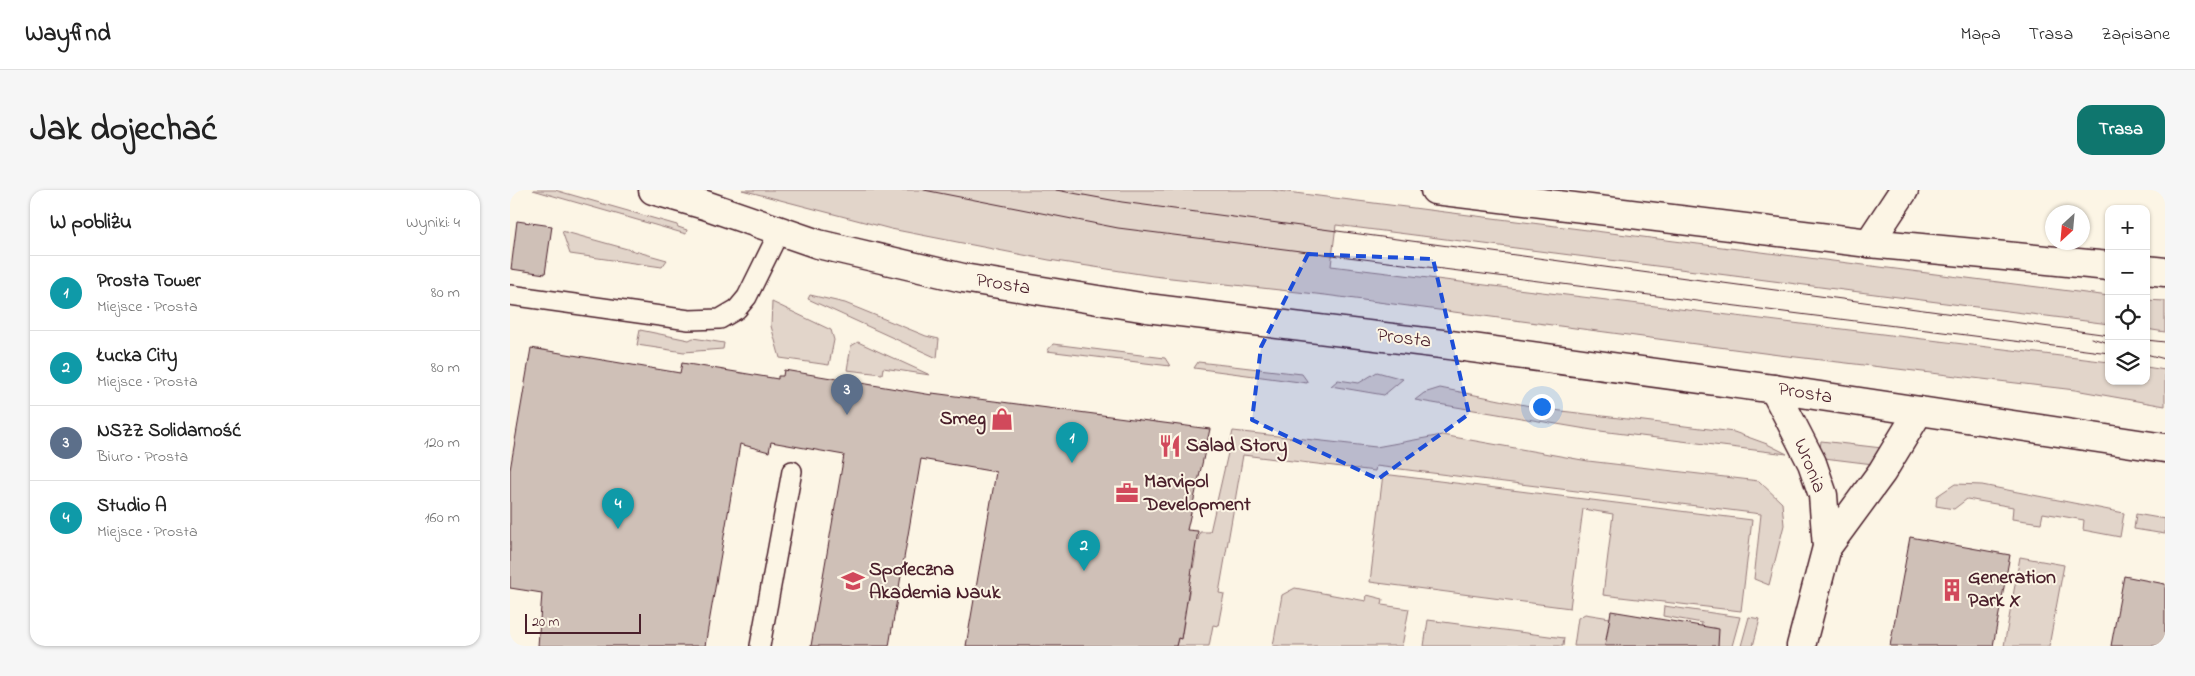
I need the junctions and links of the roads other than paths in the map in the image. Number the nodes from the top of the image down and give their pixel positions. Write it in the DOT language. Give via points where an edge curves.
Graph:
graph roads {
  1 [pos="652,190"];
  2 [pos="1435,190"];
  3 [pos="1904,190"];
  4 [pos="779,232"];
  5 [pos="1869,243"];
  6 [pos="2105,266"];
  7 [pos="2150,270"];
  8 [pos="2165,272"];
  9 [pos="510,295"];
  10 [pos="1774,389"];
  11 [pos="1919,411"];
  12 [pos="2165,448"];
  13 [pos="792,471"];
  14 [pos="1828,547"];
  15 [pos="760,646"];
  16 [pos="1801,646"];
  1 -- 4 [label="main road, Prosta"];
  2 -- 5 [label="main road"];
  3 -- 5 [label="main road"];
  4 -- 9 [label="lane" via="747,297 737,309 720,319 689,320"];
  4 -- 10 [label="main road, Prosta" via="871,258 962,278 1146,308"];
  5 -- 6 [label="main road"];
  7 -- 8 [label="main road"];
  10 -- 11 [label="main road, Prosta"];
  10 -- 14 [label="main road, Wronia" via="1819,480"];
  11 -- 12 [label="main road, Prosta"];
  11 -- 14 [label="main road, Wronia" via="1882,472"];
  13 -- 15 [label="lane"];
  14 -- 16 [label="main road, Wronia"];
}
